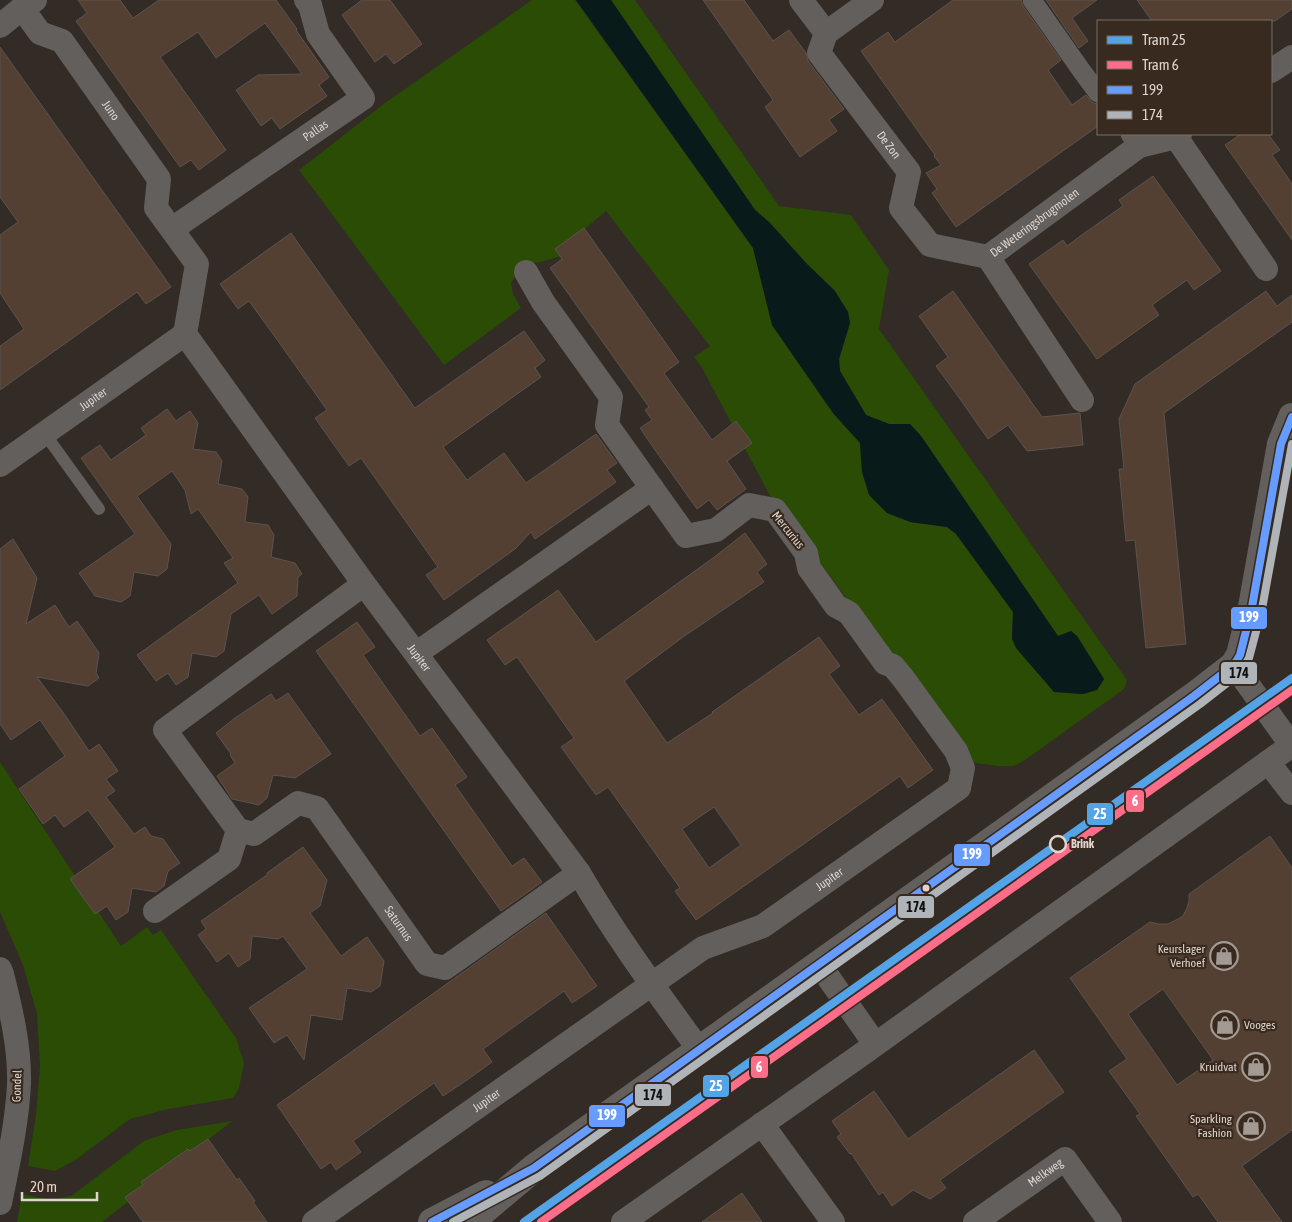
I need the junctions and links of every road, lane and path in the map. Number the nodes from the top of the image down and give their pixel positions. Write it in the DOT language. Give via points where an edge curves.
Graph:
graph roads {
  1 [pos="306,0"];
  2 [pos="801,0"];
  3 [pos="872,0"];
  4 [pos="1032,0"];
  5 [pos="29,4"];
  6 [pos="0,26"];
  7 [pos="826,33"];
  8 [pos="1292,57"];
  9 [pos="1272,70"];
  10 [pos="1097,92"];
  11 [pos="1178,135"];
  12 [pos="1135,140"];
  13 [pos="172,230"];
  14 [pos="988,257"];
  15 [pos="1266,269"];
  16 [pos="526,272"];
  17 [pos="185,334"];
  18 [pos="1082,400"];
  19 [pos="1292,417"];
  20 [pos="45,434"];
  21 [pos="0,465"];
  22 [pos="652,488"];
  23 [pos="99,509"];
  24 [pos="364,584"];
  25 [pos="417,653"];
  26 [pos="1234,664"];
  27 [pos="1292,746"];
  28 [pos="963,768"];
  29 [pos="1260,768"];
  30 [pos="1292,793"];
  31 [pos="238,830"];
  32 [pos="579,873"];
  33 [pos="155,911"];
  34 [pos="819,964"];
  35 [pos="0,969"];
  36 [pos="652,984"];
  37 [pos="875,1044"];
  38 [pos="700,1050"];
  39 [pos="762,1124"];
  40 [pos="534,1168"];
  41 [pos="0,1203"];
  42 [pos="1106,1217"];
  43 [pos="318,1219"];
  44 [pos="432,1222"];
  45 [pos="470,1222"];
  46 [pos="623,1222"];
  47 [pos="833,1222"];
  48 [pos="975,1222"];
  1 -- 13 [label="street, Pallas" via="318,34 363,98"];
  2 -- 7 [label="street"];
  3 -- 7 [label="street"];
  4 -- 10 [label="street"];
  5 -- 6 [label="street"];
  5 -- 13 [label="street, Juno" via="40,34 62,41 159,179 156,208"];
  7 -- 14 [label="street, De Zon" via="819,53 909,172 901,208 930,245"];
  8 -- 9 [label="street"];
  11 -- 12 [label="street, De Weteringsbrugmolen"];
  11 -- 15 [label="street, De Weteringsbrugmolen"];
  12 -- 14 [label="street, De Weteringsbrugmolen"];
  13 -- 17 [label="street" via="197,264"];
  14 -- 18 [label="street, De Weteringsbrugmolen"];
  16 -- 22 [label="street, Mercurius" via="543,302 611,397 607,425"];
  17 -- 20 [label="street, Jupiter"];
  17 -- 24 [label="street, Jupiter"];
  19 -- 26 [label="street" via="1281,444 1252,606 1240,655"];
  20 -- 21 [label="street, Jupiter"];
  20 -- 23 [label="lane"];
  22 -- 25 [label="street"];
  22 -- 28 [label="street, Mercurius" via="686,536 716,530 749,504 775,510 806,553 809,568 836,606 848,613 885,663 893,666 903,678 956,751"];
  24 -- 25 [label="street, Jupiter"];
  24 -- 31 [label="street" via="166,730"];
  25 -- 32 [label="street, Jupiter"];
  26 -- 27 [label="street"];
  26 -- 34 [label="street"];
  27 -- 29 [label="street"];
  28 -- 36 [label="street, Jupiter" via="959,788 763,926 703,948"];
  29 -- 30 [label="street"];
  29 -- 37 [label="street"];
  31 -- 32 [label="street, Saturnus" via="254,834 298,803 317,808 427,964 445,968"];
  31 -- 33 [label="street" via="229,859"];
  32 -- 36 [label="street, Jupiter"];
  34 -- 37 [label="street"];
  34 -- 38 [label="street"];
  35 -- 41 [label="street, Gondel" via="14,1024 19,1084"];
  36 -- 38 [label="street, Jupiter"];
  36 -- 43 [label="street, Jupiter"];
  37 -- 39 [label="street"];
  38 -- 40 [label="street"];
  39 -- 46 [label="street"];
  39 -- 47 [label="street"];
  40 -- 44 [label="street"];
  40 -- 45 [label="street"];
  42 -- 48 [label="street, Melkweg" via="1065,1159"];
}
